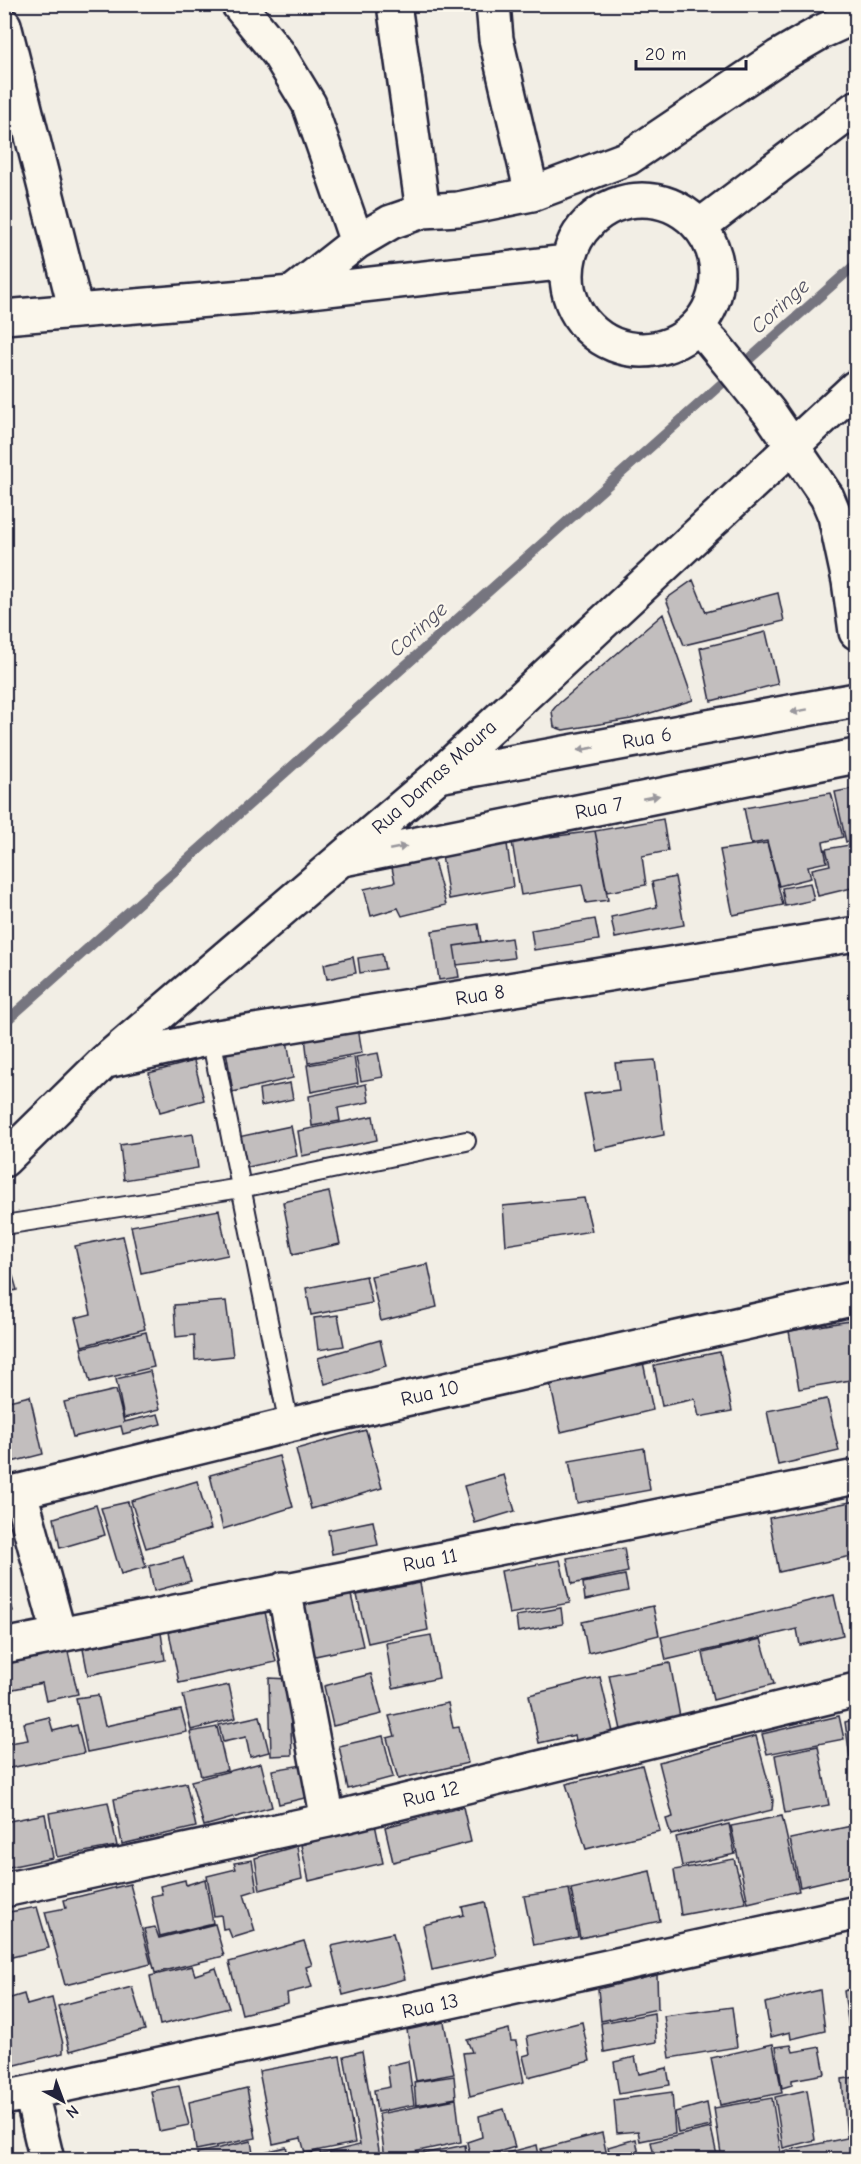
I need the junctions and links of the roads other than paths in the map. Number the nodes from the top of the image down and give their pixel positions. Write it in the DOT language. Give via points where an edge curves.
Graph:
graph roads {
  1 [pos="238,4"];
  2 [pos="393,4"];
  3 [pos="493,4"];
  4 [pos="842,15"];
  5 [pos="4,25"];
  6 [pos="856,108"];
  7 [pos="532,194"];
  8 [pos="423,211"];
  9 [pos="700,226"];
  10 [pos="357,242"];
  11 [pos="567,262"];
  12 [pos="292,293"];
  13 [pos="76,311"];
  14 [pos="4,317"];
  15 [pos="706,335"];
  16 [pos="856,387"];
  17 [pos="793,445"];
  18 [pos="846,514"];
  19 [pos="856,632"];
  20 [pos="856,700"];
  21 [pos="856,756"];
  22 [pos="438,776"];
  23 [pos="341,859"];
  24 [pos="856,934"];
  25 [pos="211,1038"];
  26 [pos="104,1062"];
  27 [pos="466,1141"];
  28 [pos="4,1160"];
  29 [pos="241,1188"];
  30 [pos="4,1225"];
  31 [pos="856,1298"];
  32 [pos="289,1425"];
  33 [pos="856,1477"];
  34 [pos="12,1493"];
  35 [pos="284,1589"];
  36 [pos="59,1634"];
  37 [pos="4,1646"];
  38 [pos="856,1690"];
  39 [pos="328,1820"];
  40 [pos="4,1890"];
  41 [pos="856,1913"];
  42 [pos="18,2095"];
  43 [pos="47,2160"];
  1 -- 10 [label="street" via="278,53 309,104"];
  2 -- 8 [label="street"];
  3 -- 7 [label="street" via="496,39"];
  4 -- 7 [label="street" via="628,158"];
  5 -- 13 [label="street"];
  6 -- 9 [label="street"];
  7 -- 8 [label="street" via="458,209"];
  8 -- 10 [label="street" via="391,222"];
  9 -- 11 [label="street" via="681,210 658,201 634,200 611,207 590,220 575,239"];
  9 -- 15 [label="street" via="717,265"];
  10 -- 12 [label="street"];
  11 -- 12 [label="street"];
  11 -- 15 [label="street" via="567,286 574,310 588,329 608,343 631,350 656,350"];
  12 -- 13 [label="street"];
  13 -- 14 [label="street"];
  15 -- 17 [label="street"];
  16 -- 17 [label="street, Rua Damas Moura"];
  17 -- 18 [label="street" via="826,497"];
  17 -- 22 [label="street, Rua Damas Moura"];
  18 -- 19 [label="street"];
  20 -- 22 [label="street, Rua 6, one-way"];
  23 -- 21 [label="street, Rua 7, one-way"];
  22 -- 23 [label="street, Rua Damas Moura"];
  23 -- 26 [label="street, Rua Damas Moura"];
  24 -- 25 [label="street, Rua 8"];
  25 -- 26 [label="street, Rua 8"];
  25 -- 29 [label="lane"];
  26 -- 28 [label="street, Rua Damas Moura"];
  27 -- 29 [label="lane"];
  29 -- 30 [label="lane"];
  29 -- 32 [label="lane"];
  31 -- 32 [label="street, Rua 10"];
  32 -- 34 [label="street, Rua 10"];
  33 -- 35 [label="street, Rua 11"];
  34 -- 36 [label="street"];
  35 -- 36 [label="street, Rua 11"];
  35 -- 39 [label="street"];
  36 -- 37 [label="street, Rua 11"];
  38 -- 39 [label="street, Rua 12"];
  39 -- 40 [label="street, Rua 12"];
  41 -- 42 [label="street, Rua 13"];
  42 -- 43 [label="street"];
}
